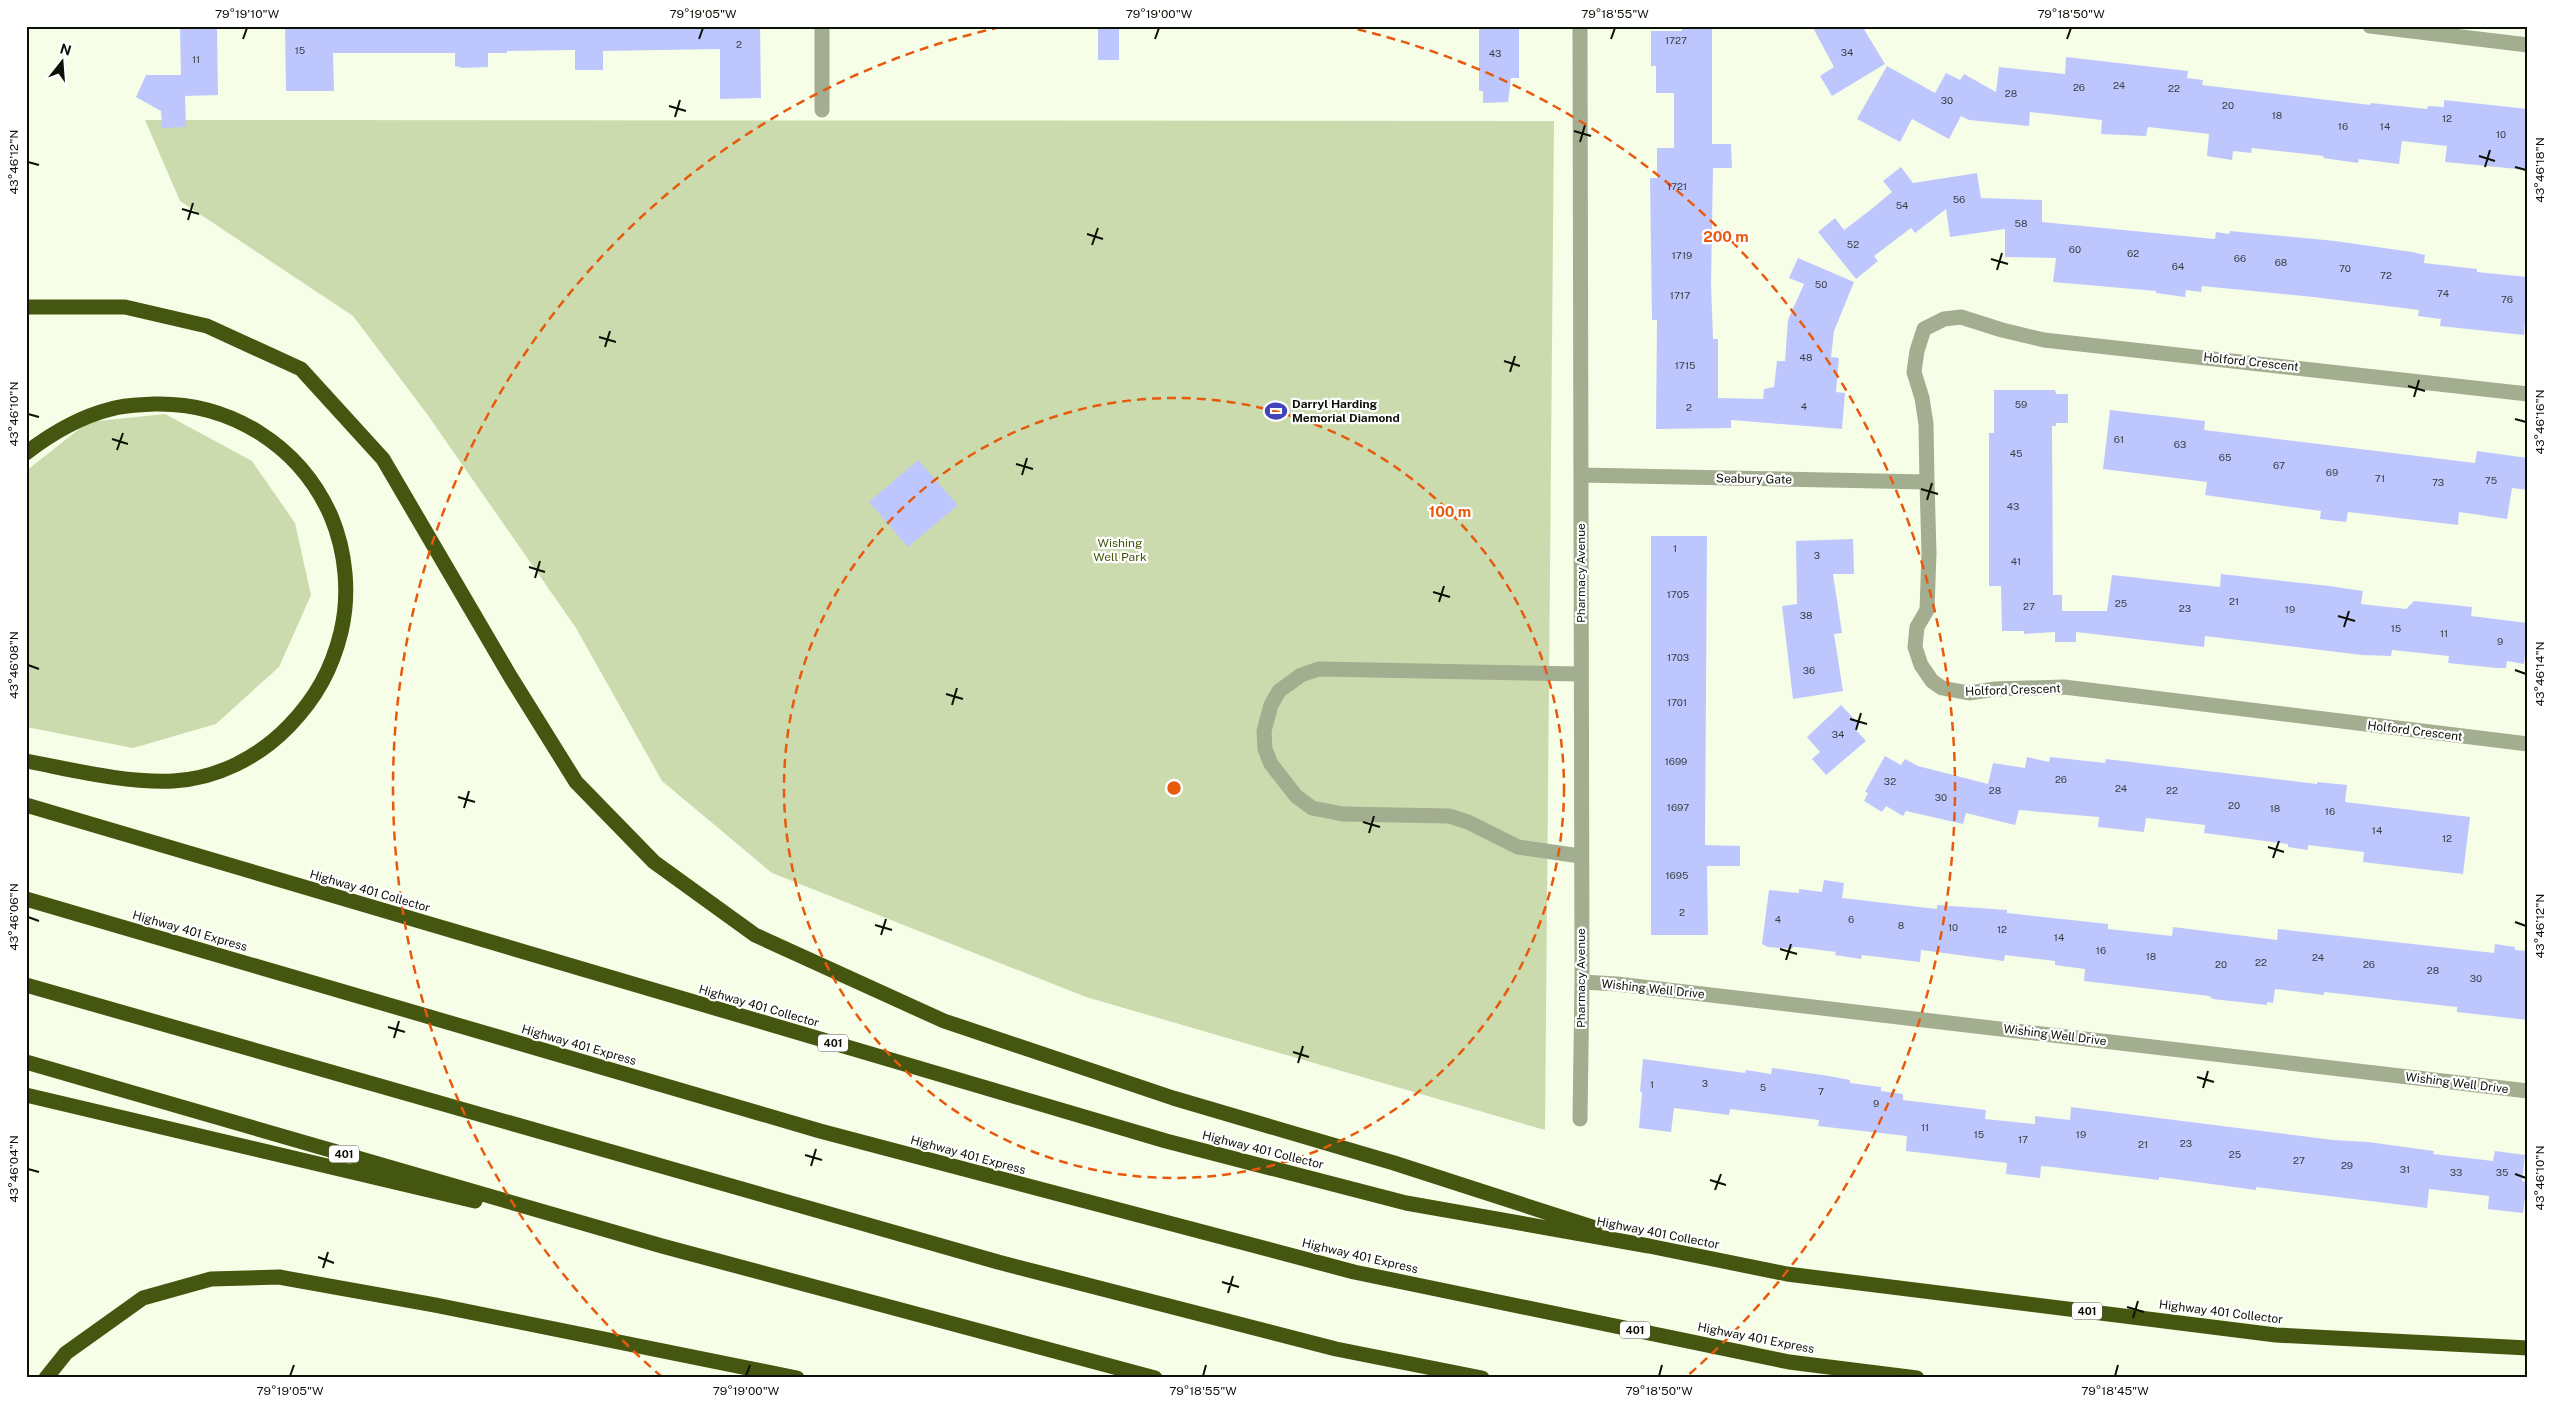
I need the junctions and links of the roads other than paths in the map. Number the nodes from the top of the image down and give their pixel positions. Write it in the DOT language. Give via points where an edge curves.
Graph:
graph roads {
  1 [pos="822,26"];
  2 [pos="1580,26"];
  3 [pos="2370,26"];
  4 [pos="2528,45"];
  5 [pos="822,110"];
  6 [pos="26,307"];
  7 [pos="2528,394"];
  8 [pos="26,453"];
  9 [pos="1581,475"];
  10 [pos="1927,482"];
  11 [pos="1581,674"];
  12 [pos="2528,744"];
  13 [pos="26,761"];
  14 [pos="26,805"];
  15 [pos="1580,856"];
  16 [pos="26,899"];
  17 [pos="1582,982"];
  18 [pos="26,985"];
  19 [pos="26,1062"];
  20 [pos="2528,1091"];
  21 [pos="26,1095"];
  22 [pos="1580,1119"];
  23 [pos="662,1246"];
  24 [pos="1649,1246"];
  25 [pos="2528,1348"];
  26 [pos="46,1378"];
  27 [pos="797,1378"];
  28 [pos="1155,1378"];
  29 [pos="1482,1378"];
  30 [pos="1917,1378"];
  1 -- 5 [label="street"];
  2 -- 9 [label="street, Pharmacy Avenue"];
  3 -- 4 [label="street"];
  6 -- 24 [label="highway" via="125,307 207,326 301,369 383,459 576,782 654,862 755,935 944,1021 1173,1098 1394,1163"];
  7 -- 10 [label="street, Holford Crescent" via="2044,340 1961,317 1944,319 1924,329 1914,372 1926,424"];
  8 -- 13 [label="highway" via="49,435 112,408 174,404 232,417 278,445 310,478 335,526 341,547 346,593 338,645 328,673 308,706 277,738 239,764 207,775 174,781 125,778"];
  9 -- 10 [label="street, Seabury Gate"];
  9 -- 11 [label="street, Pharmacy Avenue"];
  10 -- 12 [label="street, Holford Crescent" via="1929,553 1926,610 1917,627 1914,647 1921,665 1932,681 1942,688 1969,693 2064,687"];
  11 -- 15 [label="street, Pharmacy Avenue"];
  11 -- 15 [label="street" via="1319,669 1301,675 1279,691 1271,704 1264,731 1265,749 1271,764 1296,796 1312,808 1343,814 1449,816 1518,847"];
  14 -- 24 [label="highway, Highway 401 Collector / 401" via="1166,1141 1406,1203"];
  15 -- 17 [label="street, Pharmacy Avenue"];
  16 -- 30 [label="highway, Highway 401 Express / 401" via="820,1131 1354,1272 1788,1362"];
  17 -- 20 [label="street, Wishing Well Drive"];
  17 -- 22 [label="street, Pharmacy Avenue"];
  18 -- 29 [label="highway" via="998,1262 1336,1350"];
  19 -- 23 [label="highway, 401"];
  21 -- 23 [label="highway"];
  23 -- 28 [label="highway, 401"];
  24 -- 25 [label="highway, Highway 401 Collector / 401" via="1788,1274 2266,1333"];
  26 -- 27 [label="highway" via="66,1353 143,1298 211,1279 279,1277"];
}
